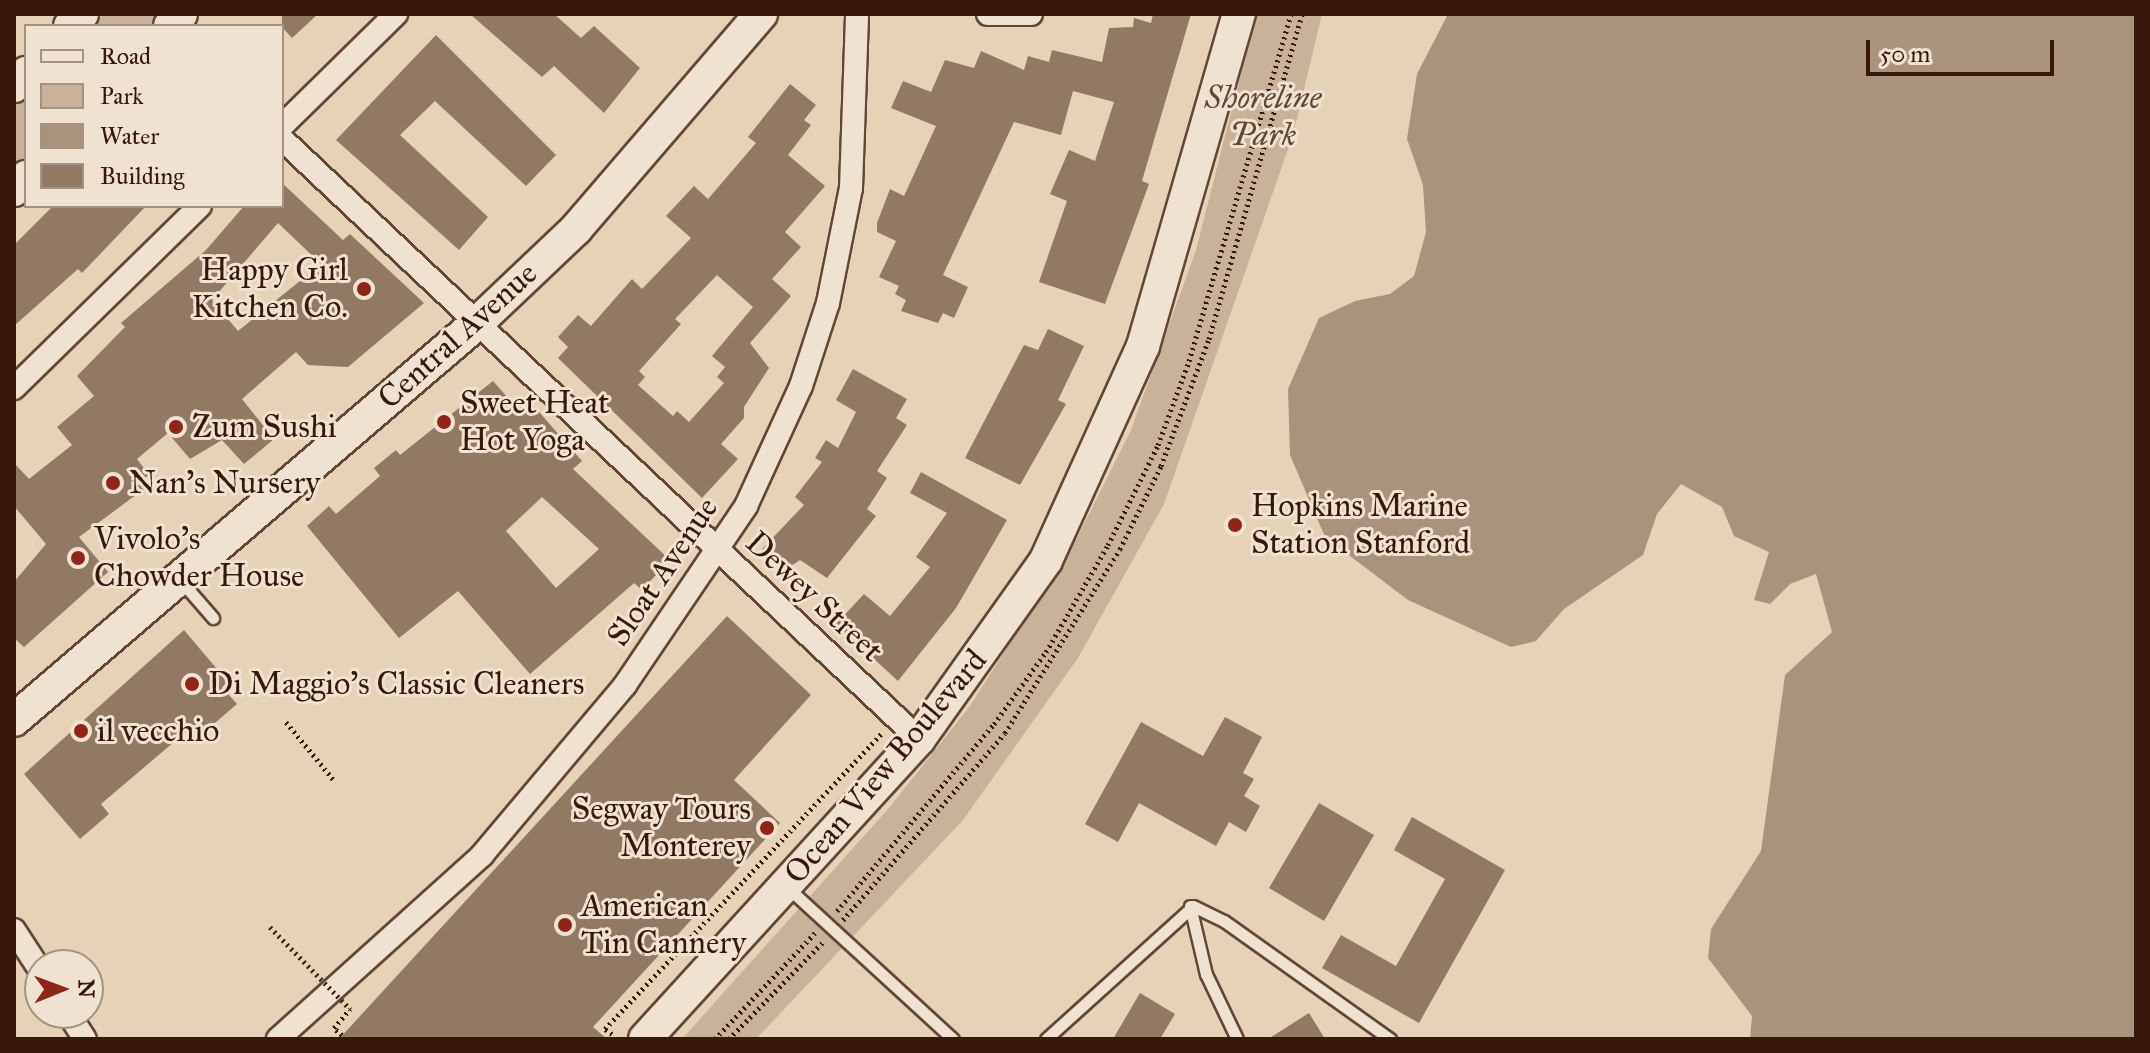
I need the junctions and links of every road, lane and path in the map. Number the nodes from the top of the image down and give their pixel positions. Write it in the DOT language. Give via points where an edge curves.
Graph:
graph roads {
  1 [pos="396,14"];
  2 [pos="761,14"];
  3 [pos="857,14"];
  4 [pos="988,14"];
  5 [pos="1031,14"];
  6 [pos="1239,14"];
  7 [pos="1291,14"];
  8 [pos="1302,14"];
  9 [pos="284,124"];
  10 [pos="284,141"];
  11 [pos="198,208"];
  12 [pos="476,324"];
  13 [pos="14,388"];
  14 [pos="718,552"];
  15 [pos="178,578"];
  16 [pos="213,618"];
  17 [pos="14,720"];
  18 [pos="286,722"];
  19 [pos="908,729"];
  20 [pos="333,779"];
  21 [pos="934,799"];
  22 [pos="786,886"];
  23 [pos="1190,906"];
  24 [pos="270,927"];
  25 [pos="835,929"];
  26 [pos="14,930"];
  27 [pos="26,949"];
  28 [pos="614,1018"];
  29 [pos="633,1032"];
  30 [pos="342,1035"];
  31 [pos="278,1039"];
  32 [pos="608,1039"];
  33 [pos="729,1039"];
  34 [pos="953,1039"];
  35 [pos="1046,1039"];
  36 [pos="1237,1039"];
  37 [pos="1390,1039"];
  1 -- 9 [label="street"];
  2 -- 12 [label="main road, Central Avenue" via="607,196"];
  3 -- 14 [label="street, Sloat Avenue" via="851,188 828,303 775,447"];
  4 -- 5 [label="street"];
  6 -- 19 [label="main road, Ocean View Boulevard" via="1176,247 1104,443 1019,604"];
  7 -- 21 [label="path" via="1215,284 1158,445 1046,652"];
  8 -- 25 [label="path" via="1209,339 1161,466 1120,549 1005,733"];
  10 -- 12 [label="street, Dewey Street"];
  11 -- 13 [label="street"];
  12 -- 14 [label="street, Dewey Street"];
  12 -- 15 [label="main road, Central Avenue"];
  14 -- 19 [label="street, Dewey Street"];
  14 -- 31 [label="street, Sloat Avenue" via="625,685 482,855"];
  15 -- 16 [label="lane"];
  15 -- 17 [label="main road, Central Avenue"];
  18 -- 20 [label="path"];
  19 -- 22 [label="main road, Ocean View Boulevard"];
  19 -- 28 [label="path"];
  22 -- 25 [label="lane"];
  22 -- 29 [label="main road, Ocean View Boulevard"];
  23 -- 35 [label="lane"];
  23 -- 36 [label="lane" via="1206,974"];
  23 -- 37 [label="lane" via="1224,921"];
  24 -- 30 [label="path, bridge" via="350,1009 334,1028"];
  25 -- 33 [label="path"];
  25 -- 34 [label="lane"];
  26 -- 27 [label="street"];
  28 -- 29 [label="path"];
  28 -- 32 [label="path" via="605,1029 612,1034"];
}
